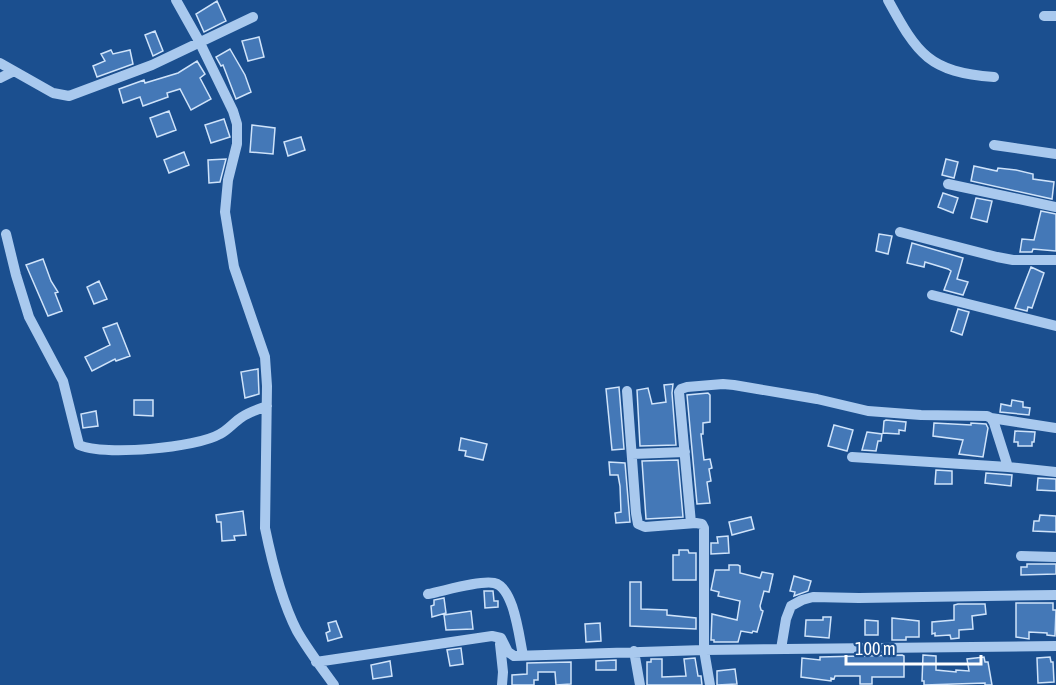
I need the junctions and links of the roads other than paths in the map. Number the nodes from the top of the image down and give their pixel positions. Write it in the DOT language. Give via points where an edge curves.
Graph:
graph roads {
  1 [pos="176,0"];
  2 [pos="888,0"];
  3 [pos="1044,16"];
  4 [pos="1056,16"];
  5 [pos="253,17"];
  6 [pos="199,41"];
  7 [pos="0,63"];
  8 [pos="14,71"];
  9 [pos="994,77"];
  10 [pos="0,78"];
  11 [pos="994,145"];
  12 [pos="1056,154"];
  13 [pos="948,184"];
  14 [pos="1056,207"];
  15 [pos="900,232"];
  16 [pos="6,234"];
  17 [pos="1056,260"];
  18 [pos="932,295"];
  19 [pos="1056,326"];
  20 [pos="627,392"];
  21 [pos="267,406"];
  22 [pos="991,418"];
  23 [pos="1056,428"];
  24 [pos="685,452"];
  25 [pos="632,454"];
  26 [pos="852,458"];
  27 [pos="1008,467"];
  28 [pos="1056,472"];
  29 [pos="691,523"];
  30 [pos="1021,556"];
  31 [pos="1056,557"];
  32 [pos="428,594"];
  33 [pos="1056,596"];
  34 [pos="499,637"];
  35 [pos="1056,646"];
  36 [pos="779,649"];
  37 [pos="704,650"];
  38 [pos="634,651"];
  39 [pos="523,655"];
  40 [pos="316,662"];
  41 [pos="334,685"];
  42 [pos="502,685"];
  43 [pos="640,685"];
  44 [pos="710,685"];
  1 -- 6 [label="street"];
  2 -- 9 [label="street" via="914,42 936,64 953,71"];
  3 -- 4 [label="street"];
  5 -- 6 [label="street"];
  6 -- 8 [label="street" via="152,65 69,96 53,93"];
  6 -- 21 [label="street" via="237,124 225,212 234,267 265,357"];
  7 -- 8 [label="street"];
  8 -- 10 [label="street"];
  11 -- 12 [label="street"];
  13 -- 14 [label="street"];
  15 -- 17 [label="street" via="997,257"];
  16 -- 21 [label="street" via="29,316 63,381 79,445 151,449 186,445 218,436 244,415"];
  18 -- 19 [label="street"];
  20 -- 25 [label="street"];
  21 -- 40 [label="street" via="267,540 294,624"];
  22 -- 23 [label="street"];
  22 -- 24 [label="street" via="868,411 723,384 687,387 679,392"];
  22 -- 27 [label="street"];
  24 -- 25 [label="street"];
  24 -- 29 [label="street"];
  25 -- 29 [label="street" via="638,524 645,527"];
  26 -- 27 [label="street"];
  27 -- 28 [label="street"];
  29 -- 37 [label="street" via="702,524 705,536"];
  30 -- 31 [label="street"];
  32 -- 39 [label="street" via="486,583 500,585 510,602"];
  33 -- 36 [label="street" via="813,597 791,606"];
  34 -- 39 [label="street" via="511,655"];
  34 -- 40 [label="street" via="461,639"];
  34 -- 42 [label="street"];
  35 -- 36 [label="street"];
  36 -- 37 [label="street"];
  37 -- 38 [label="street"];
  37 -- 44 [label="street"];
  38 -- 39 [label="street"];
  38 -- 43 [label="street"];
  40 -- 41 [label="street"];
}
